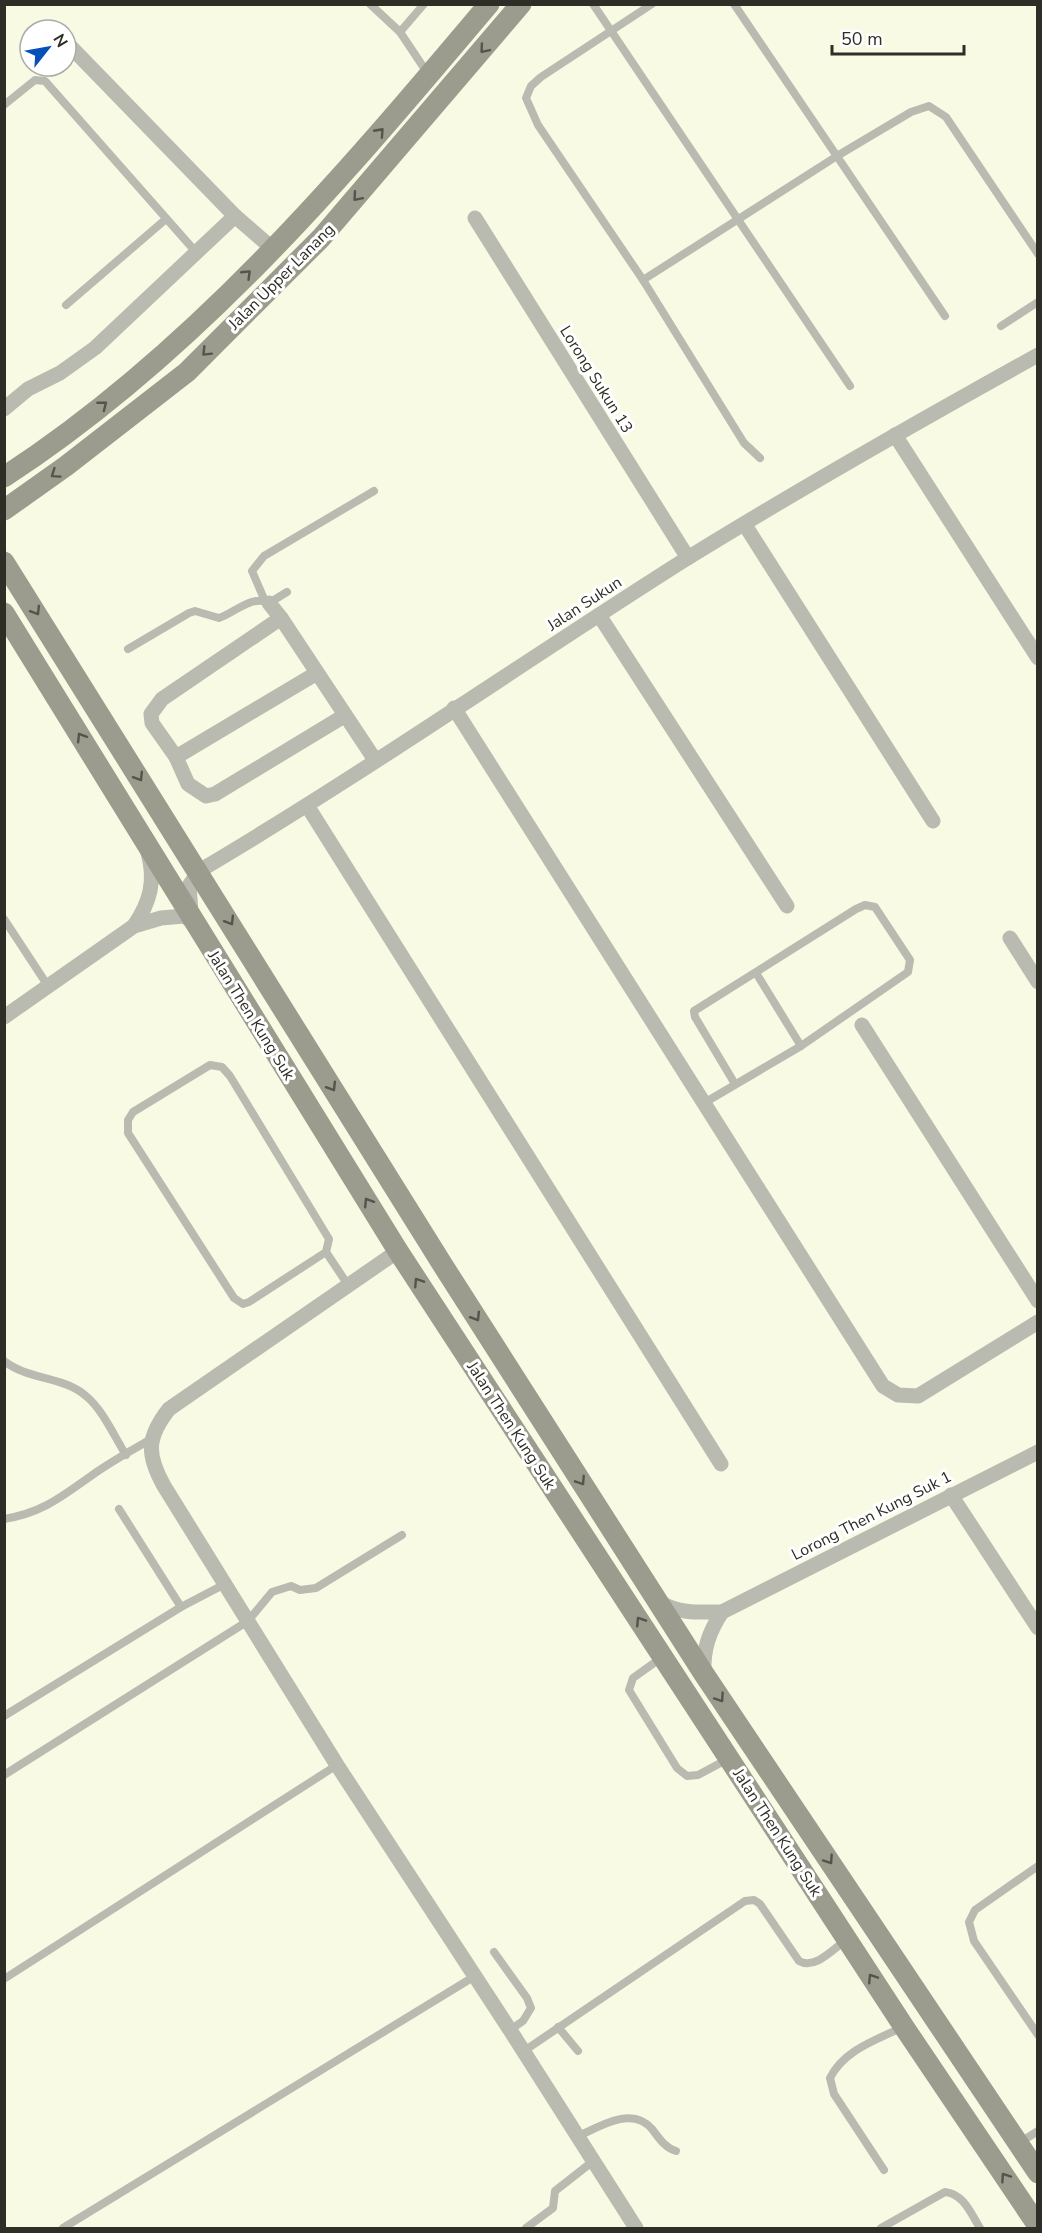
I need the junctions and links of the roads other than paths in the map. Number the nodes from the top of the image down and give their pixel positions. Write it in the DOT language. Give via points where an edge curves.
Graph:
graph roads {
  1 [pos="370,4"];
  2 [pos="424,4"];
  3 [pos="489,4"];
  4 [pos="521,4"];
  5 [pos="593,4"];
  6 [pos="652,4"];
  7 [pos="734,4"];
  8 [pos="612,31"];
  9 [pos="400,32"];
  10 [pos="78,54"];
  11 [pos="429,76"];
  12 [pos="4,105"];
  13 [pos="837,156"];
  14 [pos="235,216"];
  15 [pos="475,218"];
  16 [pos="166,219"];
  17 [pos="740,220"];
  18 [pos="273,249"];
  19 [pos="195,251"];
  20 [pos="1038,254"];
  21 [pos="642,280"];
  22 [pos="1038,302"];
  23 [pos="66,305"];
  24 [pos="945,316"];
  25 [pos="1001,326"];
  26 [pos="1038,356"];
  27 [pos="850,386"];
  28 [pos="4,409"];
  29 [pos="895,435"];
  30 [pos="760,458"];
  31 [pos="7,470"];
  32 [pos="374,491"];
  33 [pos="4,510"];
  34 [pos="745,525"];
  35 [pos="688,558"];
  36 [pos="4,562"];
  37 [pos="287,592"];
  38 [pos="267,602"];
  39 [pos="4,613"];
  40 [pos="599,615"];
  41 [pos="281,618"];
  42 [pos="128,649"];
  43 [pos="1038,657"];
  44 [pos="316,673"];
  45 [pos="454,708"];
  46 [pos="344,716"];
  47 [pos="176,757"];
  48 [pos="375,760"];
  49 [pos="308,807"];
  50 [pos="933,821"];
  51 [pos="145,840"];
  52 [pos="199,871"];
  53 [pos="787,906"];
  54 [pos="4,919"];
  55 [pos="194,920"];
  56 [pos="134,926"];
  57 [pos="1010,938"];
  58 [pos="756,973"];
  59 [pos="1038,982"];
  60 [pos="48,986"];
  61 [pos="4,1017"];
  62 [pos="862,1025"];
  63 [pos="801,1047"];
  64 [pos="735,1084"];
  65 [pos="704,1102"];
  66 [pos="396,1189"];
  67 [pos="398,1251"];
  68 [pos="326,1252"];
  69 [pos="444,1267"];
  70 [pos="348,1285"];
  71 [pos="1038,1301"];
  72 [pos="1038,1322"];
  73 [pos="4,1361"];
  74 [pos="151,1439"];
  75 [pos="1038,1452"];
  76 [pos="126,1455"];
  77 [pos="721,1464"];
  78 [pos="951,1494"];
  79 [pos="119,1509"];
  80 [pos="4,1519"];
  81 [pos="402,1535"];
  82 [pos="225,1584"];
  83 [pos="661,1603"];
  84 [pos="181,1607"];
  85 [pos="722,1612"];
  86 [pos="248,1621"];
  87 [pos="1038,1628"];
  88 [pos="663,1656"];
  89 [pos="704,1674"];
  90 [pos="4,1716"];
  91 [pos="729,1758"];
  92 [pos="337,1765"];
  93 [pos="4,1775"];
  94 [pos="1038,1866"];
  95 [pos="847,1939"];
  96 [pos="494,1952"];
  97 [pos="475,1976"];
  98 [pos="4,1979"];
  99 [pos="558,2027"];
  100 [pos="904,2027"];
  101 [pos="510,2030"];
  102 [pos="1038,2035"];
  103 [pos="524,2051"];
  104 [pos="578,2051"];
  105 [pos="1038,2130"];
  106 [pos="577,2137"];
  107 [pos="1018,2144"];
  108 [pos="676,2151"];
  109 [pos="592,2162"];
  110 [pos="884,2170"];
  111 [pos="1038,2173"];
  112 [pos="1038,2226"];
  113 [pos="63,2229"];
  114 [pos="526,2229"];
  115 [pos="636,2229"];
  116 [pos="881,2229"];
  117 [pos="980,2229"];
  1 -- 9 [label="lane"];
  2 -- 9 [label="lane"];
  3 -- 11 [label="street, Jalan Upper Lanang"];
  4 -- 33 [label="street, Jalan Upper Lanang, one-way" via="321,238 187,372"];
  5 -- 8 [label="lane"];
  6 -- 8 [label="lane"];
  7 -- 13 [label="lane"];
  8 -- 17 [label="lane"];
  8 -- 21 [label="lane" via="541,77 526,98 538,125"];
  9 -- 11 [label="lane"];
  10 -- 14 [label="street"];
  18 -- 11 [label="street, Jalan Upper Lanang, one-way"];
  12 -- 16 [label="lane" via="35,80 45,81"];
  13 -- 17 [label="lane"];
  13 -- 20 [label="lane" via="921,108 938,110"];
  13 -- 24 [label="lane"];
  14 -- 18 [label="street"];
  14 -- 19 [label="street"];
  15 -- 35 [label="street, Lorong Sukun 13"];
  16 -- 19 [label="lane"];
  16 -- 23 [label="lane"];
  17 -- 21 [label="lane"];
  17 -- 27 [label="lane"];
  31 -- 18 [label="street, Jalan Upper Lanang, one-way" via="119,393"];
  19 -- 28 [label="street" via="95,348 60,373 28,389"];
  21 -- 30 [label="lane" via="744,443"];
  22 -- 25 [label="lane"];
  26 -- 29 [label="street, Jalan Sukun"];
  29 -- 34 [label="street, Jalan Sukun"];
  29 -- 43 [label="street"];
  32 -- 38 [label="lane" via="264,556 252,571"];
  34 -- 35 [label="street, Jalan Sukun"];
  34 -- 50 [label="street"];
  35 -- 40 [label="street, Jalan Sukun"];
  36 -- 52 [label="street, Jalan Then Kung Suk, one-way"];
  37 -- 38 [label="lane"];
  38 -- 41 [label="street"];
  38 -- 42 [label="lane" via="250,602 219,618 189,613"];
  51 -- 39 [label="street, Jalan Then Kung Suk, one-way"];
  40 -- 45 [label="street, Jalan Sukun"];
  40 -- 53 [label="street"];
  41 -- 44 [label="street"];
  41 -- 47 [label="street" via="162,699 152,714 152,723"];
  44 -- 46 [label="street"];
  44 -- 47 [label="street"];
  45 -- 48 [label="street, Jalan Sukun"];
  45 -- 65 [label="street"];
  46 -- 47 [label="street" via="215,794 206,796 188,784"];
  46 -- 48 [label="street"];
  48 -- 49 [label="street, Jalan Sukun"];
  49 -- 52 [label="street, Jalan Sukun"];
  49 -- 77 [label="street"];
  51 -- 55 [label="street, Jalan Then Kung Suk"];
  51 -- 56 [label="street" via="152,867 152,888 147,907"];
  52 -- 55 [label="street" via="189,886"];
  52 -- 66 [label="street, Jalan Then Kung Suk, one-way"];
  54 -- 60 [label="lane"];
  55 -- 56 [label="street" via="184,916 161,918"];
  67 -- 55 [label="street, Jalan Then Kung Suk, one-way"];
  56 -- 60 [label="street"];
  57 -- 59 [label="street"];
  58 -- 63 [label="lane"];
  58 -- 63 [label="lane" via="864,906 875,908 910,960 905,975"];
  58 -- 64 [label="lane" via="694,1011"];
  60 -- 61 [label="street"];
  62 -- 71 [label="street"];
  63 -- 64 [label="lane"];
  64 -- 65 [label="lane"];
  65 -- 72 [label="street" via="889,1390 918,1396"];
  66 -- 67 [label="street"];
  66 -- 69 [label="street, Jalan Then Kung Suk"];
  67 -- 69 [label="street" via="417,1251"];
  67 -- 70 [label="street"];
  88 -- 67 [label="street, Jalan Then Kung Suk, one-way"];
  68 -- 68 [label="lane" via="327,1233 222,1067 210,1065 130,1116 128,1133 239,1302 249,1302"];
  68 -- 70 [label="lane"];
  69 -- 83 [label="street, Jalan Then Kung Suk, one-way"];
  70 -- 74 [label="street" via="169,1409"];
  73 -- 76 [label="lane" via="16,1370 87,1396"];
  74 -- 76 [label="lane"];
  74 -- 82 [label="street" via="158,1474"];
  75 -- 78 [label="street, Lorong Then Kung Suk 1"];
  76 -- 80 [label="lane" via="30,1515"];
  78 -- 85 [label="street, Lorong Then Kung Suk 1"];
  78 -- 87 [label="street"];
  79 -- 84 [label="lane"];
  81 -- 86 [label="lane" via="316,1588 300,1590 291,1586 272,1592"];
  82 -- 84 [label="lane"];
  82 -- 86 [label="street"];
  83 -- 85 [label="street" via="673,1610"];
  83 -- 89 [label="street, Jalan Then Kung Suk"];
  84 -- 90 [label="lane"];
  85 -- 89 [label="street" via="709,1632"];
  86 -- 92 [label="street"];
  86 -- 93 [label="lane"];
  88 -- 91 [label="street, Jalan Then Kung Suk"];
  88 -- 91 [label="lane" via="633,1678 629,1690 676,1768 687,1776 698,1775"];
  89 -- 107 [label="street, Jalan Then Kung Suk, one-way"];
  91 -- 95 [label="street, Jalan Then Kung Suk"];
  92 -- 97 [label="street"];
  92 -- 98 [label="lane"];
  94 -- 102 [label="lane" via="975,1910 969,1923 974,1941"];
  95 -- 99 [label="lane" via="812,1964 805,1964 760,1904 746,1901"];
  100 -- 95 [label="street, Jalan Then Kung Suk, one-way"];
  96 -- 101 [label="lane" via="531,2008 523,2021"];
  97 -- 101 [label="street"];
  97 -- 113 [label="lane"];
  99 -- 103 [label="lane"];
  99 -- 104 [label="lane"];
  100 -- 110 [label="lane" via="846,2057 830,2078 834,2094"];
  112 -- 100 [label="street, Jalan Then Kung Suk, one-way"];
  101 -- 103 [label="street"];
  103 -- 106 [label="street"];
  105 -- 107 [label="lane"];
  106 -- 108 [label="lane" via="617,2118 632,2119 649,2125 668,2148"];
  106 -- 109 [label="street"];
  107 -- 111 [label="street, Jalan Then Kung Suk"];
  109 -- 114 [label="lane" via="555,2191 553,2208"];
  109 -- 115 [label="street"];
  116 -- 117 [label="lane" via="945,2192 961,2199"];
}
